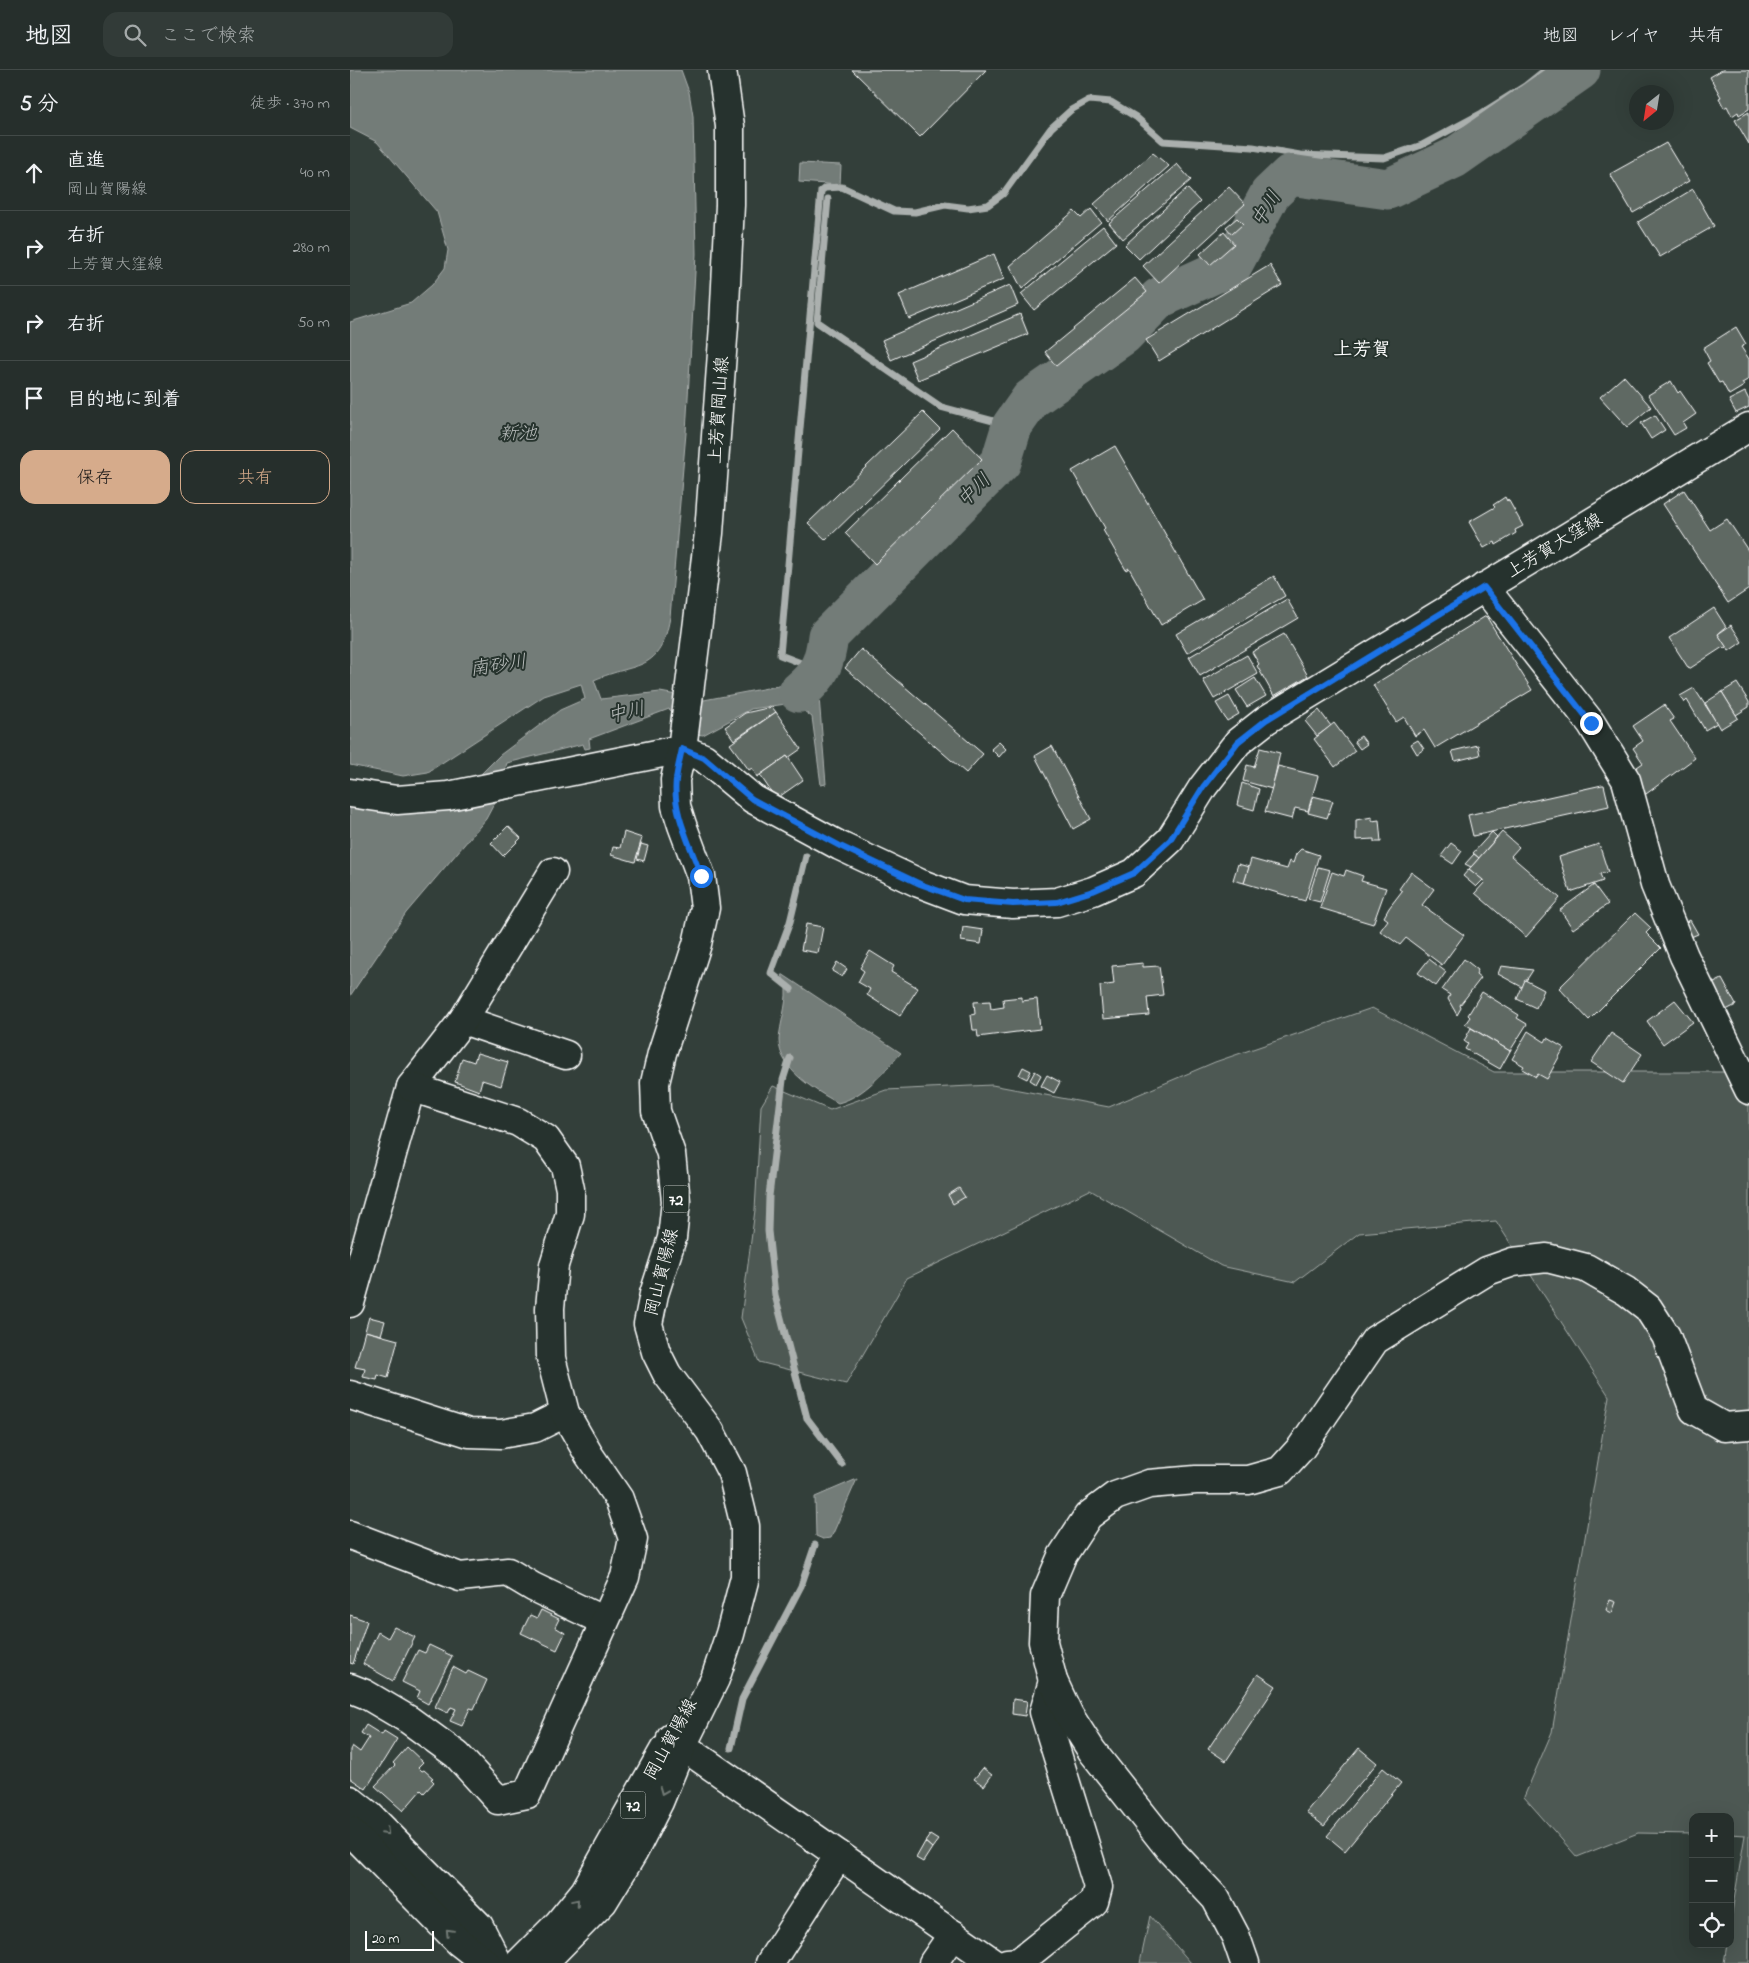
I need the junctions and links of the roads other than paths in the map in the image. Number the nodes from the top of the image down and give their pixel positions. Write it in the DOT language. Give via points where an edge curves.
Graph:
graph roads {
  1 [pos="722,70"];
  2 [pos="1749,427"];
  3 [pos="1484,587"];
  4 [pos="682,743"];
  5 [pos="350,793"];
  6 [pos="553,872"];
  7 [pos="463,1020"];
  8 [pos="566,1055"];
  9 [pos="411,1087"];
  10 [pos="1749,1090"];
  11 [pos="350,1303"];
  12 [pos="350,1395"];
  13 [pos="566,1413"];
  14 [pos="1749,1425"];
  15 [pos="350,1535"];
  16 [pos="604,1620"];
  17 [pos="1053,1681"];
  18 [pos="350,1688"];
  19 [pos="676,1742"];
  20 [pos="350,1800"];
  21 [pos="350,1831"];
  22 [pos="839,1856"];
  23 [pos="953,1934"];
  24 [pos="486,1963"];
  25 [pos="498,1963"];
  26 [pos="519,1963"];
  27 [pos="543,1963"];
  28 [pos="770,1963"];
  29 [pos="933,1963"];
  30 [pos="994,1963"];
  31 [pos="1007,1963"];
  32 [pos="1245,1963"];
  1 -- 4 [label="street, 上芳賀岡山線" via="730,126 725,307 709,533"];
  2 -- 3 [label="street, 上芳賀大窪線"];
  3 -- 4 [label="street, 上芳賀大窪線" via="1266,720 1238,742 1203,787 1170,840 1134,873 1057,902 1013,904 964,900 920,884 752,799"];
  3 -- 10 [label="street" via="1591,723 1626,780 1655,885 1684,956"];
  4 -- 5 [label="street" via="448,796 397,800"];
  4 -- 19 [label="street, 岡山賀陽線 / 72" via="675,780 676,806 701,876 705,908 655,1083 656,1111 671,1154 676,1201 672,1238 648,1324 667,1374 710,1431 732,1473 745,1526 746,1577 730,1634"];
  6 -- 7 [label="street"];
  7 -- 8 [label="street"];
  7 -- 9 [label="street"];
  9 -- 11 [label="street"];
  9 -- 13 [label="street" via="518,1122 546,1140 565,1166 570,1189 570,1214 554,1265 550,1308 551,1358"];
  12 -- 13 [label="street" via="469,1433 502,1434 526,1430"];
  13 -- 16 [label="street" via="619,1499 633,1539 625,1577"];
  14 -- 17 [label="street" via="1724,1427 1694,1410 1666,1336 1648,1308 1626,1291 1586,1268 1547,1258 1513,1262 1487,1271 1375,1340 1301,1448 1280,1471 1248,1480 1149,1484 1115,1496 1088,1516 1062,1556 1045,1596 1043,1642"];
  15 -- 16 [label="street" via="460,1577 508,1572"];
  16 -- 18 [label="street" via="527,1794 498,1800 457,1755 409,1720"];
  17 -- 31 [label="street" via="1044,1712 1098,1886 1094,1902 1019,1962"];
  17 -- 32 [label="street" via="1069,1715 1092,1751 1171,1851 1216,1899 1236,1937"];
  19 -- 22 [label="street"];
  26 -- 19 [label="street, 岡山賀陽線 / 72, one-way" via="585,1891"];
  19 -- 27 [label="street, 岡山賀陽線 / 72, one-way" via="658,1802 633,1853 603,1902"];
  20 -- 25 [label="street, one-way" via="370,1816 479,1926"];
  24 -- 21 [label="street, one-way" via="459,1942"];
  22 -- 23 [label="street"];
  22 -- 28 [label="street"];
  23 -- 29 [label="street"];
  23 -- 30 [label="street"];
}
